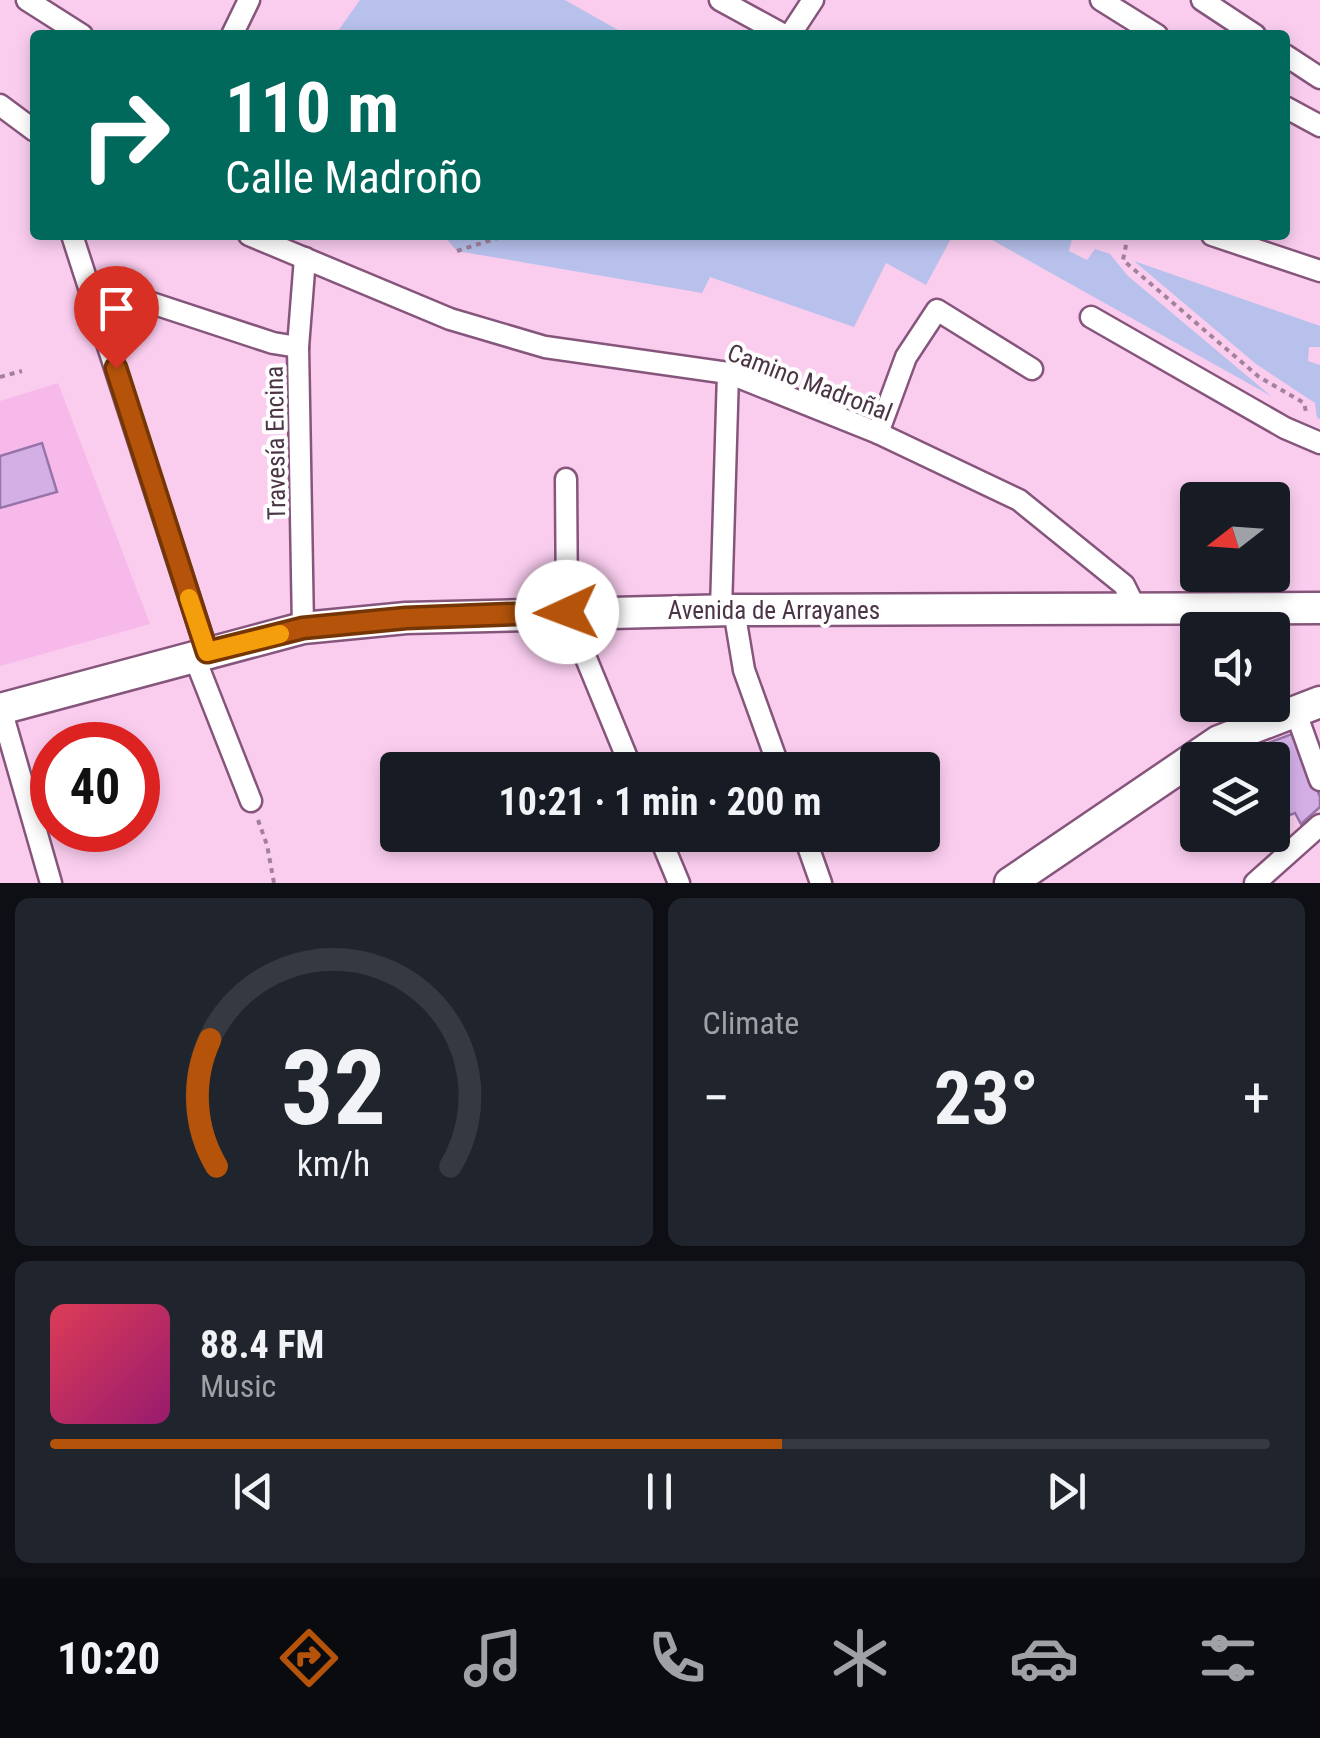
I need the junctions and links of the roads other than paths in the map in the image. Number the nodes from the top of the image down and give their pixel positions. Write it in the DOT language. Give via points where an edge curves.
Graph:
graph roads {
  1 [pos="27,0"];
  2 [pos="249,0"];
  3 [pos="720,0"];
  4 [pos="813,0"];
  5 [pos="1101,0"];
  6 [pos="1202,0"];
  7 [pos="74,30"];
  8 [pos="234,30"];
  9 [pos="777,30"];
  10 [pos="791,30"];
  11 [pos="1149,30"];
  12 [pos="1247,30"];
  13 [pos="1290,58"];
  14 [pos="1320,78"];
  15 [pos="0,105"];
  16 [pos="1290,109"];
  17 [pos="1320,126"];
  18 [pos="30,127"];
  19 [pos="74,240"];
  20 [pos="261,240"];
  21 [pos="1227,240"];
  22 [pos="305,258"];
  23 [pos="1320,271"];
  24 [pos="92,296"];
  25 [pos="1091,317"];
  26 [pos="298,347"];
  27 [pos="1032,368"];
  28 [pos="728,373"];
  29 [pos="878,433"];
  30 [pos="1313,440"];
  31 [pos="566,478"];
  32 [pos="1320,608"];
  33 [pos="1136,609"];
  34 [pos="727,610"];
  35 [pos="567,612"];
  36 [pos="303,628"];
  37 [pos="200,654"];
  38 [pos="1307,706"];
  39 [pos="1,709"];
  40 [pos="625,752"];
  41 [pos="774,752"];
  42 [pos="1320,780"];
  43 [pos="251,801"];
  44 [pos="1320,825"];
  45 [pos="666,852"];
  46 [pos="810,852"];
  47 [pos="51,883"];
  48 [pos="679,883"];
  49 [pos="821,883"];
  50 [pos="1010,883"];
  51 [pos="1255,883"];
  1 -- 7 [label="street"];
  2 -- 8 [label="street"];
  3 -- 9 [label="street"];
  4 -- 10 [label="street"];
  5 -- 11 [label="street"];
  6 -- 12 [label="street"];
  13 -- 14 [label="street"];
  15 -- 18 [label="street"];
  16 -- 17 [label="street"];
  19 -- 24 [label="street"];
  20 -- 22 [label="street, Camino Madroñal"];
  21 -- 23 [label="street"];
  22 -- 26 [label="street, Travesía Encina"];
  22 -- 28 [label="street, Camino Madroñal" via="450,320 545,347"];
  24 -- 26 [label="street" via="115,290"];
  24 -- 37 [label="street"];
  25 -- 30 [label="street"];
  26 -- 36 [label="street, Travesía Encina"];
  27 -- 29 [label="street" via="936,310 906,357"];
  28 -- 29 [label="street, Camino Madroñal"];
  28 -- 34 [label="street"];
  29 -- 33 [label="street, Camino Madroñal" via="1018,500 1124,584"];
  31 -- 35 [label="street"];
  32 -- 33 [label="street, Avenida de Arrayanes"];
  33 -- 34 [label="street, Avenida de Arrayanes"];
  34 -- 35 [label="street, Avenida de Arrayanes"];
  34 -- 41 [label="street"];
  35 -- 36 [label="street, Avenida de Arrayanes"];
  35 -- 40 [label="street"];
  36 -- 37 [label="street, Avenida de Arrayanes"];
  37 -- 39 [label="street, Avenida de Arrayanes"];
  37 -- 43 [label="street"];
  38 -- 42 [label="street"];
  38 -- 50 [label="street" via="1219,742"];
  39 -- 47 [label="street"];
  44 -- 51 [label="street"];
  45 -- 48 [label="street"];
  46 -- 49 [label="street"];
}
